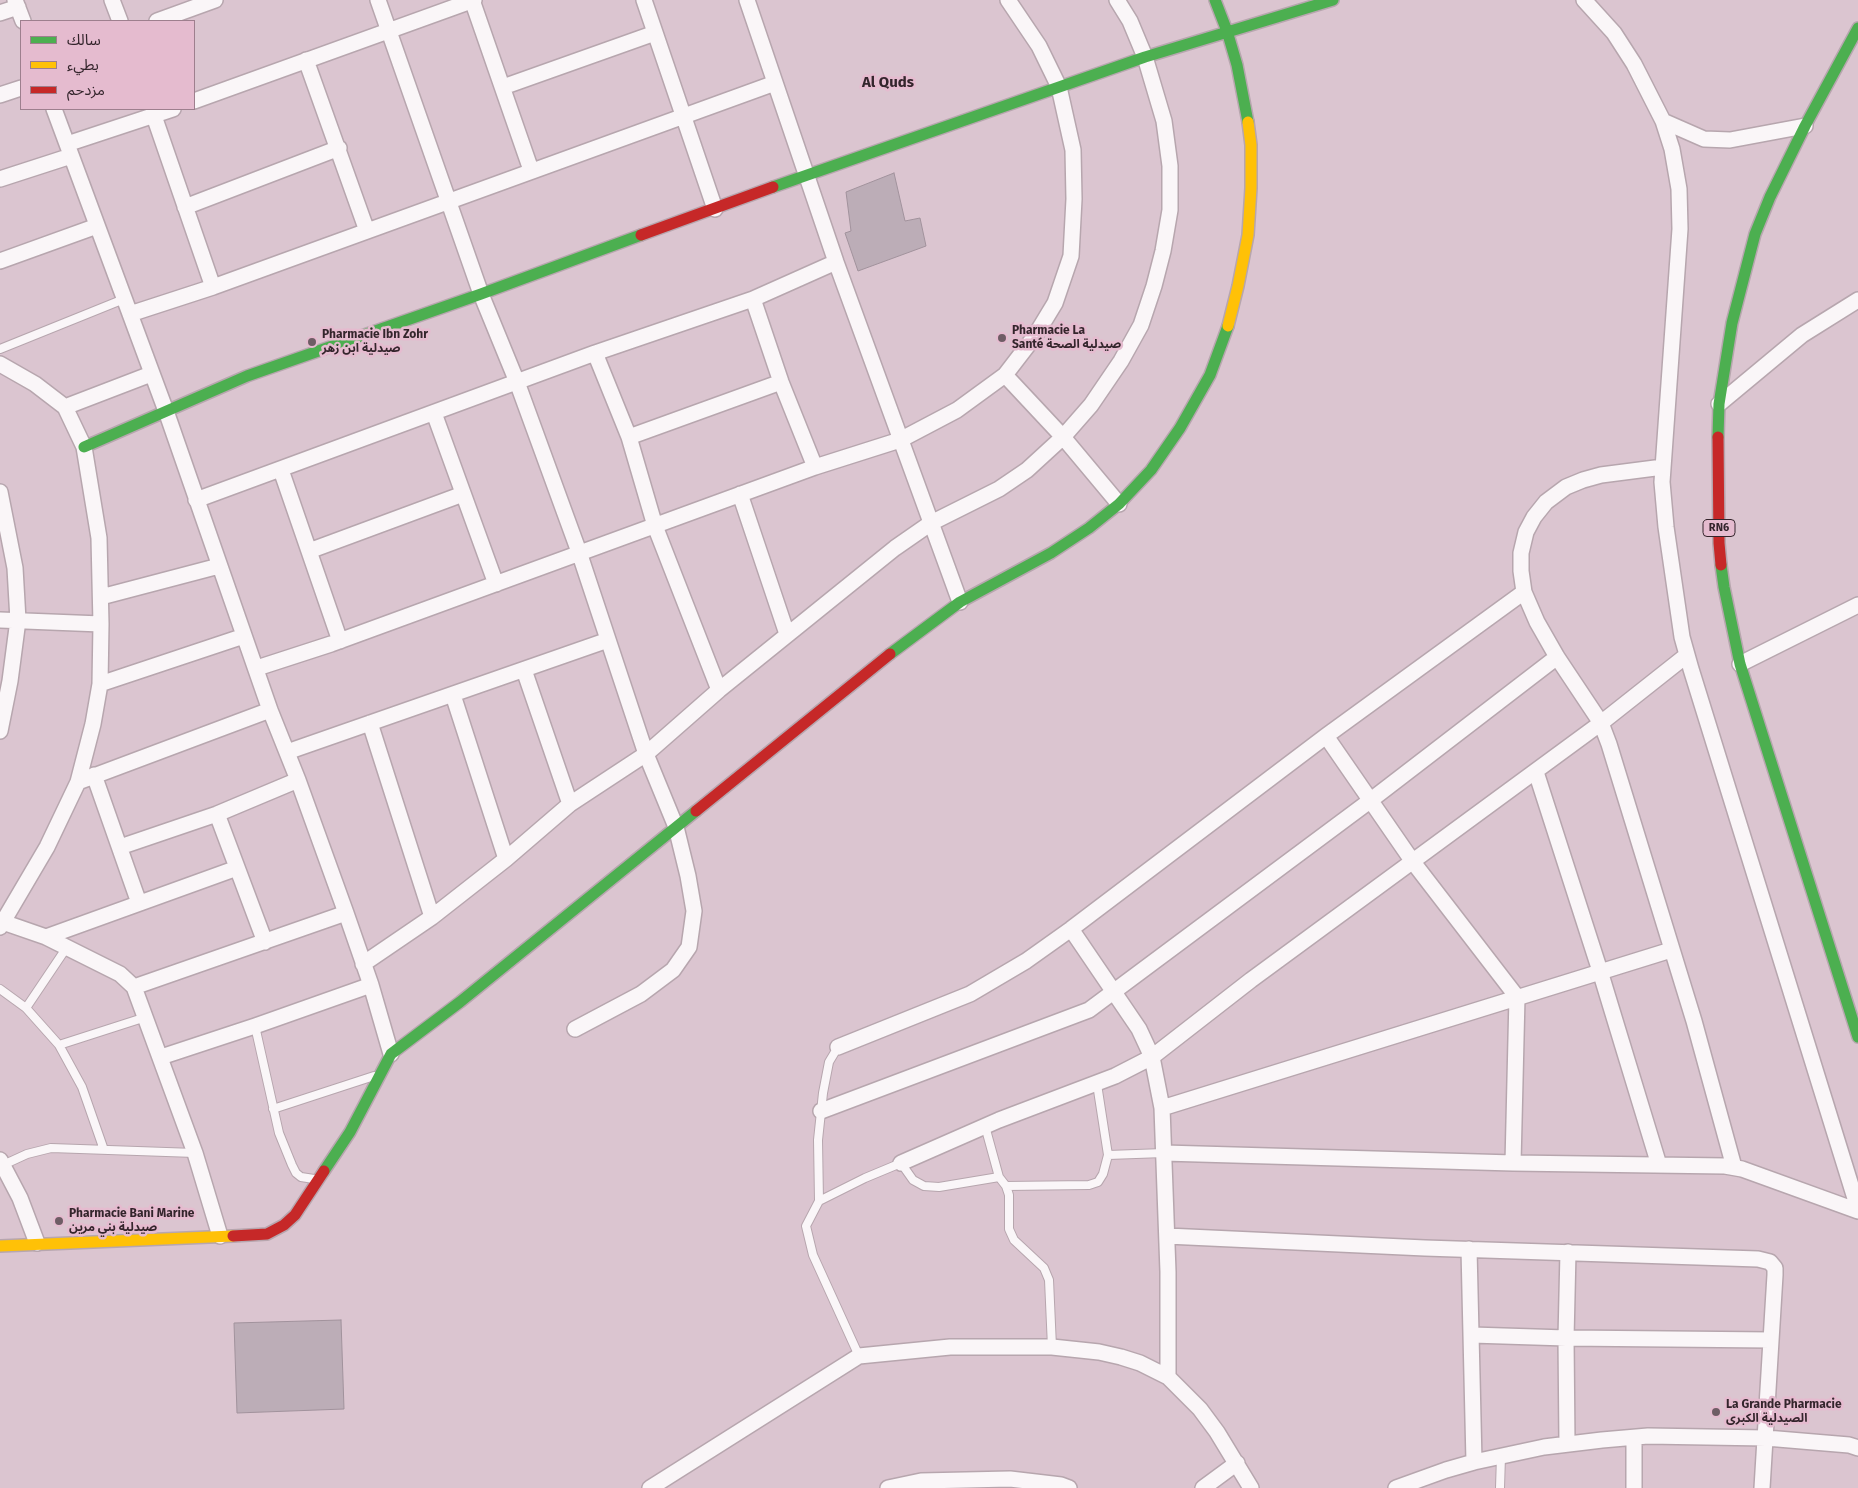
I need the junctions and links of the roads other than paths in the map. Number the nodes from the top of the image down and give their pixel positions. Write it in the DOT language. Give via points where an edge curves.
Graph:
graph roads {
  1 [pos="112,0"];
  2 [pos="378,0"];
  3 [pos="473,0"];
  4 [pos="644,0"];
  5 [pos="747,0"];
  6 [pos="1008,0"];
  7 [pos="1117,0"];
  8 [pos="1215,0"];
  9 [pos="1333,0"];
  10 [pos="1584,0"];
  11 [pos="209,1"];
  12 [pos="19,10"];
  13 [pos="0,13"];
  14 [pos="120,20"];
  15 [pos="160,20"];
  16 [pos="1858,28"];
  17 [pos="388,31"];
  18 [pos="1227,31"];
  19 [pos="655,33"];
  20 [pos="1145,58"];
  21 [pos="306,60"];
  22 [pos="774,83"];
  23 [pos="503,87"];
  24 [pos="1059,87"];
  25 [pos="20,88"];
  26 [pos="0,95"];
  27 [pos="195,101"];
  28 [pos="54,110"];
  29 [pos="170,110"];
  30 [pos="154,116"];
  31 [pos="684,117"];
  32 [pos="1662,122"];
  33 [pos="1805,126"];
  34 [pos="339,148"];
  35 [pos="69,150"];
  36 [pos="532,170"];
  37 [pos="806,175"];
  38 [pos="0,179"];
  39 [pos="449,200"];
  40 [pos="185,207"];
  41 [pos="715,209"];
  42 [pos="97,226"];
  43 [pos="367,231"];
  44 [pos="0,261"];
  45 [pos="836,262"];
  46 [pos="213,287"];
  47 [pos="481,294"];
  48 [pos="753,299"];
  49 [pos="1858,302"];
  50 [pos="127,306"];
  51 [pos="0,349"];
  52 [pos="595,352"];
  53 [pos="0,364"];
  54 [pos="151,374"];
  55 [pos="1006,375"];
  56 [pos="517,382"];
  57 [pos="781,382"];
  58 [pos="1719,404"];
  59 [pos="65,407"];
  60 [pos="166,411"];
  61 [pos="434,413"];
  62 [pos="629,437"];
  63 [pos="1063,437"];
  64 [pos="900,440"];
  65 [pos="84,447"];
  66 [pos="814,466"];
  67 [pos="1663,467"];
  68 [pos="281,470"];
  69 [pos="0,492"];
  70 [pos="463,494"];
  71 [pos="740,494"];
  72 [pos="196,500"];
  73 [pos="1118,504"];
  74 [pos="931,523"];
  75 [pos="656,526"];
  76 [pos="309,551"];
  77 [pos="579,552"];
  78 [pos="220,566"];
  79 [pos="496,584"];
  80 [pos="1524,592"];
  81 [pos="100,597"];
  82 [pos="960,602"];
  83 [pos="1858,605"];
  84 [pos="0,620"];
  85 [pos="18,620"];
  86 [pos="101,624"];
  87 [pos="787,634"];
  88 [pos="244,636"];
  89 [pos="608,640"];
  90 [pos="340,641"];
  91 [pos="1687,655"];
  92 [pos="1557,657"];
  93 [pos="1740,664"];
  94 [pos="257,668"];
  95 [pos="524,670"];
  96 [pos="100,684"];
  97 [pos="719,690"];
  98 [pos="453,694"];
  99 [pos="270,710"];
  100 [pos="370,723"];
  101 [pos="1601,723"];
  102 [pos="0,731"];
  103 [pos="1326,736"];
  104 [pos="287,752"];
  105 [pos="646,754"];
  106 [pos="1536,772"];
  107 [pos="94,775"];
  108 [pos="298,780"];
  109 [pos="78,782"];
  110 [pos="1371,800"];
  111 [pos="570,804"];
  112 [pos="217,814"];
  113 [pos="676,827"];
  114 [pos="120,847"];
  115 [pos="506,859"];
  116 [pos="1413,862"];
  117 [pos="237,868"];
  118 [pos="139,903"];
  119 [pos="346,913"];
  120 [pos="432,917"];
  121 [pos="1,923"];
  122 [pos="1071,929"];
  123 [pos="46,937"];
  124 [pos="265,942"];
  125 [pos="67,947"];
  126 [pos="1671,950"];
  127 [pos="364,964"];
  128 [pos="1600,971"];
  129 [pos="371,985"];
  130 [pos="134,988"];
  131 [pos="0,989"];
  132 [pos="1114,990"];
  133 [pos="1516,997"];
  134 [pos="26,1008"];
  135 [pos="146,1017"];
  136 [pos="255,1026"];
  137 [pos="575,1029"];
  138 [pos="1858,1037"];
  139 [pos="59,1045"];
  140 [pos="838,1047"];
  141 [pos="391,1054"];
  142 [pos="161,1057"];
  143 [pos="1152,1057"];
  144 [pos="381,1073"];
  145 [pos="1097,1084"];
  146 [pos="1162,1108"];
  147 [pos="273,1109"];
  148 [pos="821,1111"];
  149 [pos="985,1126"];
  150 [pos="104,1150"];
  151 [pos="196,1153"];
  152 [pos="1164,1153"];
  153 [pos="1108,1155"];
  154 [pos="1,1163"];
  155 [pos="901,1164"];
  156 [pos="1513,1164"];
  157 [pos="1659,1165"];
  158 [pos="1734,1167"];
  159 [pos="999,1177"];
  160 [pos="318,1180"];
  161 [pos="1006,1186"];
  162 [pos="819,1201"];
  163 [pos="1858,1210"];
  164 [pos="220,1236"];
  165 [pos="1167,1236"];
  166 [pos="37,1243"];
  167 [pos="0,1246"];
  168 [pos="1469,1249"];
  169 [pos="1568,1252"];
  170 [pos="1472,1335"];
  171 [pos="1566,1338"];
  172 [pos="1772,1340"];
  173 [pos="1052,1347"];
  174 [pos="859,1356"];
  175 [pos="1168,1377"];
  176 [pos="1634,1438"];
  177 [pos="1766,1438"];
  178 [pos="1567,1444"];
  179 [pos="1855,1445"];
  180 [pos="1501,1456"];
  181 [pos="1474,1462"];
  182 [pos="1237,1464"];
  183 [pos="921,1485"];
  184 [pos="655,1486"];
  185 [pos="888,1488"];
  186 [pos="1069,1488"];
  187 [pos="1203,1488"];
  188 [pos="1251,1488"];
  189 [pos="1396,1488"];
  190 [pos="1500,1488"];
  191 [pos="1634,1488"];
  192 [pos="1762,1488"];
  1 -- 14 [label="street"];
  2 -- 17 [label="street"];
  3 -- 17 [label="street"];
  3 -- 23 [label="street"];
  4 -- 19 [label="street"];
  5 -- 22 [label="street"];
  6 -- 24 [label="street" via="1039,46"];
  7 -- 20 [label="street"];
  8 -- 18 [label="street"];
  9 -- 18 [label="street"];
  10 -- 32 [label="street" via="1614,33 1634,64"];
  11 -- 15 [label="street"];
  12 -- 13 [label="street"];
  16 -- 33 [label="street, RN6"];
  17 -- 21 [label="street"];
  17 -- 39 [label="street"];
  18 -- 20 [label="street"];
  18 -- 73 [label="street" via="1246,105 1251,145 1248,235 1238,286 1210,375 1151,470"];
  19 -- 23 [label="street"];
  19 -- 31 [label="street"];
  20 -- 24 [label="street"];
  20 -- 63 [label="street" via="1164,121 1170,166 1170,210 1163,250 1141,325 1091,405"];
  21 -- 27 [label="street"];
  21 -- 34 [label="street"];
  22 -- 31 [label="street"];
  22 -- 37 [label="street"];
  23 -- 36 [label="street"];
  24 -- 37 [label="street"];
  24 -- 55 [label="street" via="1073,150 1071,256 1054,303"];
  25 -- 26 [label="street"];
  28 -- 35 [label="street"];
  29 -- 30 [label="street"];
  30 -- 35 [label="street"];
  30 -- 40 [label="street"];
  31 -- 36 [label="street"];
  31 -- 41 [label="street"];
  32 -- 33 [label="street" via="1704,139 1730,140"];
  32 -- 67 [label="street" via="1672,149 1679,188 1680,222"];
  33 -- 58 [label="street, RN6" via="1755,234 1732,323"];
  34 -- 40 [label="street"];
  34 -- 43 [label="street"];
  35 -- 38 [label="street"];
  35 -- 42 [label="street"];
  36 -- 39 [label="street"];
  37 -- 41 [label="street"];
  37 -- 45 [label="street"];
  39 -- 43 [label="street"];
  39 -- 47 [label="street"];
  40 -- 46 [label="street"];
  41 -- 47 [label="street"];
  42 -- 44 [label="street"];
  42 -- 50 [label="street"];
  43 -- 46 [label="street"];
  45 -- 48 [label="street"];
  45 -- 64 [label="street"];
  46 -- 50 [label="street"];
  47 -- 56 [label="street"];
  47 -- 60 [label="street" via="248,376"];
  48 -- 52 [label="street"];
  48 -- 57 [label="street"];
  49 -- 58 [label="street" via="1802,335"];
  50 -- 51 [label="lane"];
  50 -- 54 [label="street"];
  52 -- 56 [label="street"];
  52 -- 62 [label="street"];
  53 -- 59 [label="street" via="36,384"];
  54 -- 59 [label="street"];
  54 -- 60 [label="street"];
  55 -- 63 [label="street"];
  55 -- 64 [label="street" via="957,410"];
  56 -- 61 [label="street"];
  56 -- 77 [label="street"];
  57 -- 62 [label="street"];
  57 -- 66 [label="street"];
  58 -- 93 [label="street, RN6" via="1716,459 1719,543 1724,587"];
  59 -- 65 [label="street"];
  60 -- 65 [label="street"];
  60 -- 72 [label="street"];
  61 -- 68 [label="street"];
  61 -- 70 [label="street"];
  62 -- 75 [label="street"];
  63 -- 73 [label="street"];
  63 -- 74 [label="street" via="1020,475"];
  64 -- 66 [label="street"];
  64 -- 74 [label="street"];
  65 -- 81 [label="street" via="99,538"];
  66 -- 71 [label="street"];
  67 -- 80 [label="street" via="1583,480 1566,486 1546,502 1526,532 1521,553"];
  67 -- 91 [label="street" via="1666,527"];
  68 -- 72 [label="street"];
  68 -- 76 [label="street"];
  69 -- 85 [label="street" via="15,568"];
  70 -- 76 [label="street"];
  70 -- 79 [label="street"];
  71 -- 75 [label="street"];
  71 -- 87 [label="street"];
  72 -- 78 [label="street"];
  73 -- 82 [label="street" via="1051,553"];
  74 -- 82 [label="street"];
  74 -- 87 [label="street"];
  75 -- 77 [label="street"];
  75 -- 97 [label="street"];
  76 -- 90 [label="street"];
  77 -- 79 [label="street"];
  77 -- 89 [label="street"];
  78 -- 81 [label="street"];
  78 -- 88 [label="street"];
  79 -- 90 [label="street"];
  80 -- 92 [label="street"];
  80 -- 103 [label="street"];
  81 -- 86 [label="street"];
  82 -- 113 [label="street" via="908,640"];
  83 -- 93 [label="street"];
  84 -- 85 [label="street"];
  85 -- 86 [label="street"];
  85 -- 102 [label="street"];
  86 -- 96 [label="street"];
  87 -- 97 [label="street"];
  88 -- 94 [label="street"];
  88 -- 96 [label="street"];
  89 -- 95 [label="street"];
  89 -- 105 [label="street"];
  90 -- 94 [label="street"];
  91 -- 101 [label="street"];
  91 -- 163 [label="street"];
  92 -- 101 [label="street"];
  92 -- 110 [label="street"];
  93 -- 138 [label="street, RN6"];
  94 -- 99 [label="street"];
  95 -- 98 [label="street"];
  95 -- 111 [label="street"];
  96 -- 109 [label="street"];
  97 -- 105 [label="street"];
  98 -- 100 [label="street"];
  98 -- 115 [label="street"];
  99 -- 104 [label="street"];
  99 -- 107 [label="street"];
  100 -- 104 [label="street"];
  100 -- 120 [label="street"];
  101 -- 106 [label="street"];
  101 -- 126 [label="street"];
  103 -- 110 [label="street"];
  103 -- 122 [label="street"];
  104 -- 108 [label="street"];
  105 -- 111 [label="street"];
  105 -- 113 [label="street"];
  106 -- 116 [label="street"];
  106 -- 128 [label="street"];
  107 -- 109 [label="street"];
  107 -- 114 [label="street"];
  108 -- 112 [label="street"];
  108 -- 119 [label="street"];
  109 -- 121 [label="street" via="47,847"];
  110 -- 116 [label="street"];
  110 -- 132 [label="street"];
  111 -- 115 [label="street"];
  112 -- 114 [label="street"];
  112 -- 117 [label="street"];
  113 -- 137 [label="street" via="694,911 689,947 673,970 641,994"];
  113 -- 141 [label="street"];
  114 -- 118 [label="street"];
  115 -- 120 [label="street"];
  116 -- 133 [label="street"];
  116 -- 143 [label="street"];
  117 -- 118 [label="street"];
  117 -- 124 [label="street"];
  118 -- 123 [label="street"];
  119 -- 124 [label="street"];
  119 -- 127 [label="street"];
  120 -- 127 [label="street"];
  121 -- 123 [label="street"];
  122 -- 132 [label="street"];
  122 -- 140 [label="street" via="1026,961 970,994"];
  123 -- 125 [label="street"];
  124 -- 130 [label="street"];
  125 -- 130 [label="street" via="120,974"];
  125 -- 134 [label="lane"];
  126 -- 128 [label="street"];
  126 -- 158 [label="street"];
  127 -- 129 [label="street"];
  128 -- 133 [label="street"];
  128 -- 157 [label="street"];
  129 -- 136 [label="street"];
  129 -- 141 [label="street"];
  130 -- 135 [label="street"];
  131 -- 134 [label="lane"];
  132 -- 143 [label="street" via="1139,1029"];
  132 -- 148 [label="street" via="1076,1016"];
  133 -- 146 [label="street"];
  133 -- 156 [label="street"];
  134 -- 139 [label="lane"];
  135 -- 139 [label="lane"];
  135 -- 142 [label="street"];
  136 -- 142 [label="street"];
  136 -- 147 [label="lane"];
  139 -- 150 [label="lane" via="82,1087"];
  140 -- 148 [label="lane" via="829,1062"];
  141 -- 144 [label="street"];
  142 -- 151 [label="street"];
  143 -- 145 [label="street"];
  143 -- 146 [label="street"];
  144 -- 147 [label="lane"];
  144 -- 160 [label="street" via="350,1132"];
  145 -- 149 [label="street"];
  145 -- 153 [label="lane"];
  146 -- 152 [label="street"];
  147 -- 160 [label="lane" via="279,1134 296,1173"];
  148 -- 162 [label="lane"];
  149 -- 155 [label="street"];
  149 -- 159 [label="lane"];
  150 -- 151 [label="lane"];
  150 -- 154 [label="lane" via="51,1148"];
  151 -- 164 [label="street"];
  152 -- 153 [label="lane"];
  152 -- 156 [label="street"];
  152 -- 165 [label="street"];
  153 -- 161 [label="lane" via="1098,1182"];
  154 -- 166 [label="street" via="20,1198"];
  155 -- 159 [label="lane" via="914,1180 924,1186 939,1187"];
  155 -- 162 [label="lane"];
  156 -- 157 [label="street"];
  157 -- 158 [label="street"];
  158 -- 163 [label="street"];
  159 -- 161 [label="lane"];
  160 -- 164 [label="street" via="296,1215 284,1225 267,1234"];
  161 -- 173 [label="lane" via="1009,1229 1014,1240 1044,1268 1049,1280"];
  162 -- 174 [label="lane" via="806,1226 813,1255"];
  164 -- 166 [label="street"];
  165 -- 168 [label="street"];
  165 -- 175 [label="street"];
  166 -- 167 [label="street"];
  168 -- 169 [label="street"];
  168 -- 170 [label="street"];
  169 -- 171 [label="street"];
  169 -- 172 [label="street" via="1770,1262 1775,1275"];
  170 -- 171 [label="street"];
  170 -- 181 [label="street"];
  171 -- 172 [label="street"];
  171 -- 178 [label="street"];
  172 -- 177 [label="street"];
  173 -- 174 [label="street" via="950,1347"];
  173 -- 175 [label="street" via="1122,1357"];
  174 -- 184 [label="street"];
  175 -- 182 [label="street" via="1200,1410"];
  176 -- 177 [label="street"];
  176 -- 178 [label="street"];
  176 -- 191 [label="street"];
  177 -- 179 [label="street"];
  177 -- 192 [label="street"];
  178 -- 180 [label="street"];
  180 -- 181 [label="street"];
  180 -- 190 [label="lane"];
  181 -- 189 [label="street"];
  182 -- 187 [label="street"];
  182 -- 188 [label="street"];
  183 -- 185 [label="street"];
  183 -- 186 [label="street" via="1010,1479"];
}
